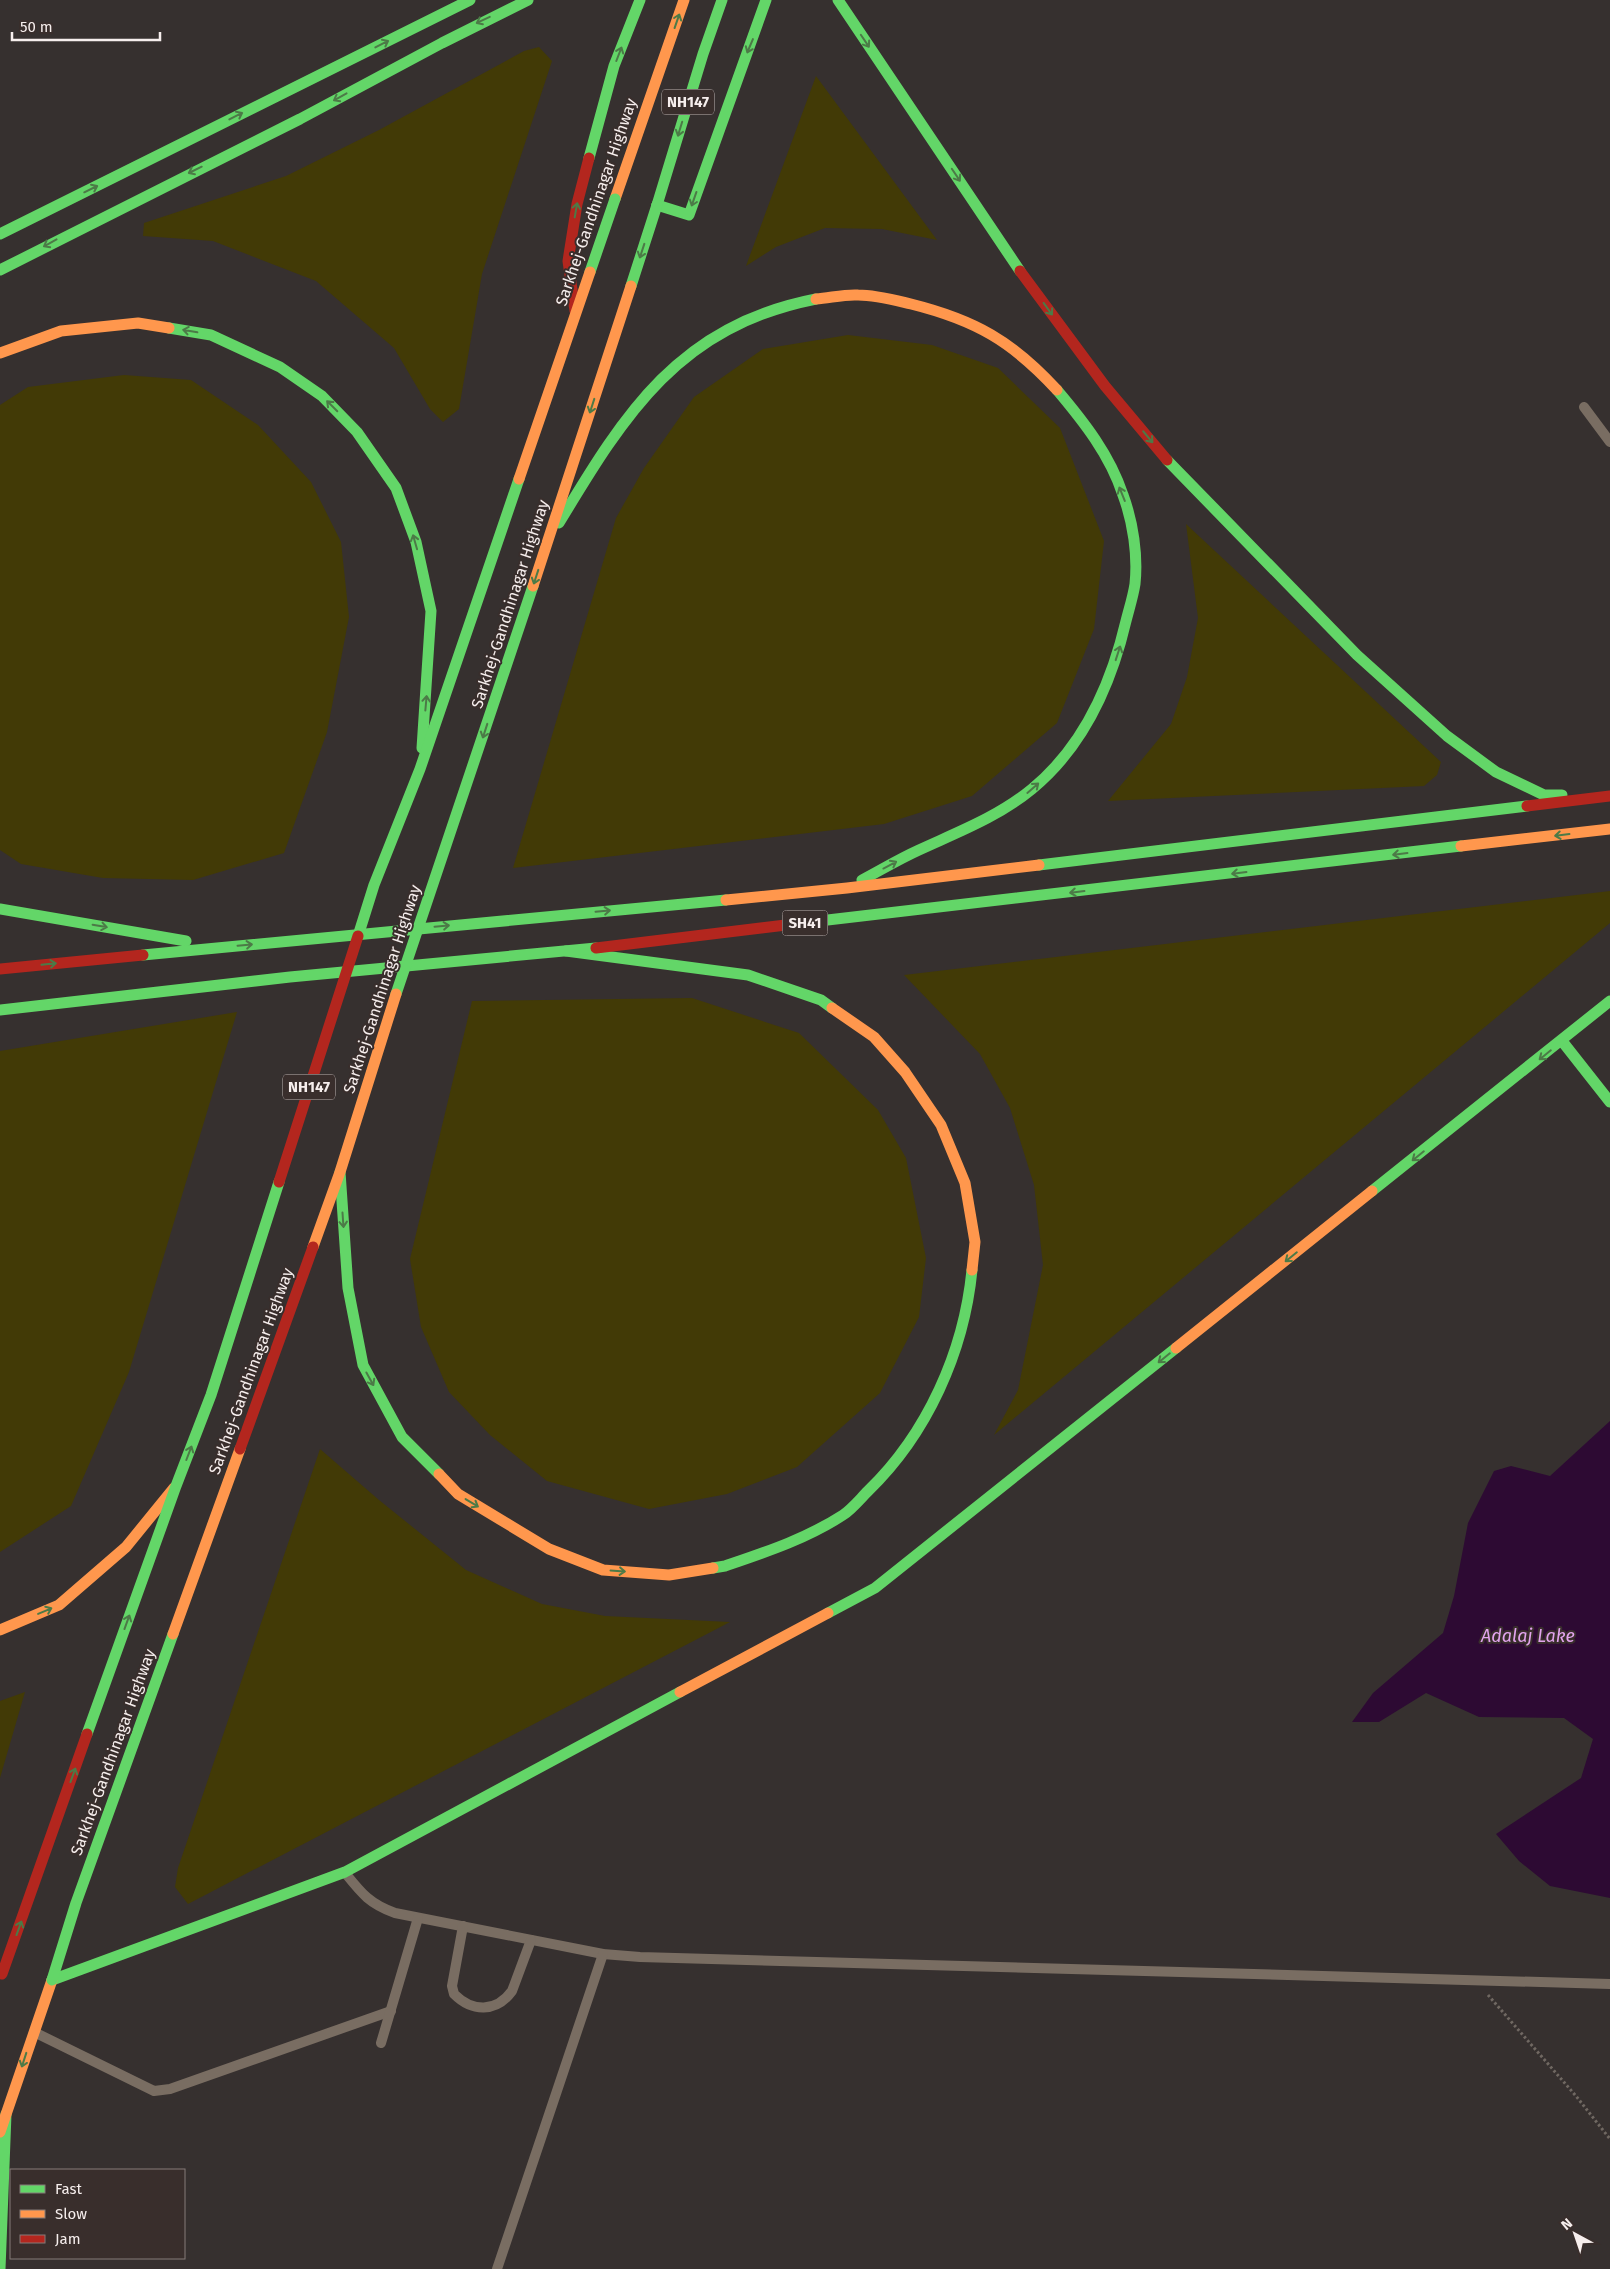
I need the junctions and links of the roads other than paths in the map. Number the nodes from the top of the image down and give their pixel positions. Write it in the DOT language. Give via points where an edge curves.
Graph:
graph roads {
  1 [pos="470,0"];
  2 [pos="528,0"];
  3 [pos="640,0"];
  4 [pos="684,0"];
  5 [pos="722,0"];
  6 [pos="766,0"];
  7 [pos="838,0"];
  8 [pos="657,205"];
  9 [pos="0,234"];
  10 [pos="0,270"];
  11 [pos="575,310"];
  12 [pos="0,353"];
  13 [pos="1584,407"];
  14 [pos="1610,442"];
  15 [pos="547,544"];
  16 [pos="420,769"];
  17 [pos="1606,796"];
  18 [pos="1610,829"];
  19 [pos="847,888"];
  20 [pos="0,909"];
  21 [pos="221,948"];
  22 [pos="566,951"];
  23 [pos="0,969"];
  24 [pos="1610,1001"];
  25 [pos="0,1010"];
  26 [pos="1562,1041"];
  27 [pos="1610,1102"];
  28 [pos="340,1172"];
  29 [pos="176,1486"];
  30 [pos="0,1630"];
  31 [pos="345,1872"];
  32 [pos="418,1918"];
  33 [pos="463,1926"];
  34 [pos="531,1940"];
  35 [pos="603,1954"];
  36 [pos="1,1977"];
  37 [pos="52,1980"];
  38 [pos="1610,1984"];
  39 [pos="391,2011"];
  40 [pos="33,2032"];
  41 [pos="381,2043"];
  42 [pos="6,2114"];
  43 [pos="0,2132"];
  44 [pos="0,2269"];
  45 [pos="497,2269"];
  9 -- 1 [label="main road, one-way"];
  2 -- 10 [label="main road, one-way" via="468,27 301,118"];
  11 -- 3 [label="main road, one-way" via="568,261 577,204 614,66"];
  11 -- 4 [label="main road, Sarkhej-Gandhinagar Highway / NH147, one-way, bridge"];
  5 -- 8 [label="main road, Sarkhej-Gandhinagar Highway / NH147, one-way"];
  6 -- 8 [label="main road, one-way" via="689,215"];
  7 -- 17 [label="main road, one-way" via="1029,284 1105,386 1168,462 1357,654 1447,736 1496,772 1544,795"];
  8 -- 15 [label="main road, Sarkhej-Gandhinagar Highway / NH147, one-way, bridge"];
  11 -- 16 [label="main road, Sarkhej-Gandhinagar Highway / NH147, bridge"];
  16 -- 12 [label="main road, one-way" via="431,611 416,542 396,488 357,432 322,396 280,367 211,335 138,322 61,331"];
  13 -- 14 [label="lane"];
  19 -- 15 [label="main road, one-way" via="915,851 960,833 1031,791 1061,762 1088,726 1110,674 1124,634 1135,581 1128,510 1108,458 1077,414 1043,375 1001,339 958,317 911,304 860,295 816,298 772,309 719,335 690,353 662,377 623,423"];
  15 -- 28 [label="main road, Sarkhej-Gandhinagar Highway / NH147, one-way, bridge" via="395,996"];
  29 -- 16 [label="main road, Sarkhej-Gandhinagar Highway / NH147, one-way, bridge" via="211,1395 374,885"];
  17 -- 19 [label="main road, SH41"];
  18 -- 22 [label="main road, SH41, one-way"];
  21 -- 19 [label="main road, SH41, one-way"];
  20 -- 21 [label="main road, one-way"];
  23 -- 21 [label="main road, SH41, one-way"];
  22 -- 25 [label="main road, SH41" via="290,977"];
  28 -- 22 [label="main road, one-way" via="348,1288 363,1365 402,1437 458,1494 549,1549 603,1570 670,1575 725,1566 792,1544 844,1514 891,1469 925,1418 952,1362 970,1293 975,1242 965,1183 942,1126 905,1072 874,1037 821,1000 748,974"];
  24 -- 26 [label="main road"];
  26 -- 27 [label="main road"];
  26 -- 31 [label="main road, one-way" via="875,1588"];
  28 -- 37 [label="main road, Sarkhej-Gandhinagar Highway / NH147, bridge" via="76,1903"];
  30 -- 29 [label="main road, one-way" via="59,1605 126,1546"];
  36 -- 29 [label="main road, Sarkhej-Gandhinagar Highway / NH147, one-way, bridge"];
  31 -- 32 [label="lane" via="364,1897 378,1907"];
  31 -- 37 [label="main road"];
  32 -- 33 [label="lane"];
  32 -- 39 [label="lane"];
  33 -- 34 [label="lane"];
  33 -- 34 [label="lane" via="452,1986 454,1994 469,2005 490,2008 507,1998"];
  34 -- 35 [label="lane"];
  35 -- 38 [label="lane"];
  35 -- 45 [label="lane"];
  37 -- 40 [label="main road, NH147"];
  39 -- 40 [label="lane" via="170,2089 154,2091"];
  39 -- 41 [label="lane"];
  40 -- 42 [label="main road, NH147, one-way"];
  42 -- 43 [label="main road, NH147"];
  42 -- 44 [label="main road"];
}
